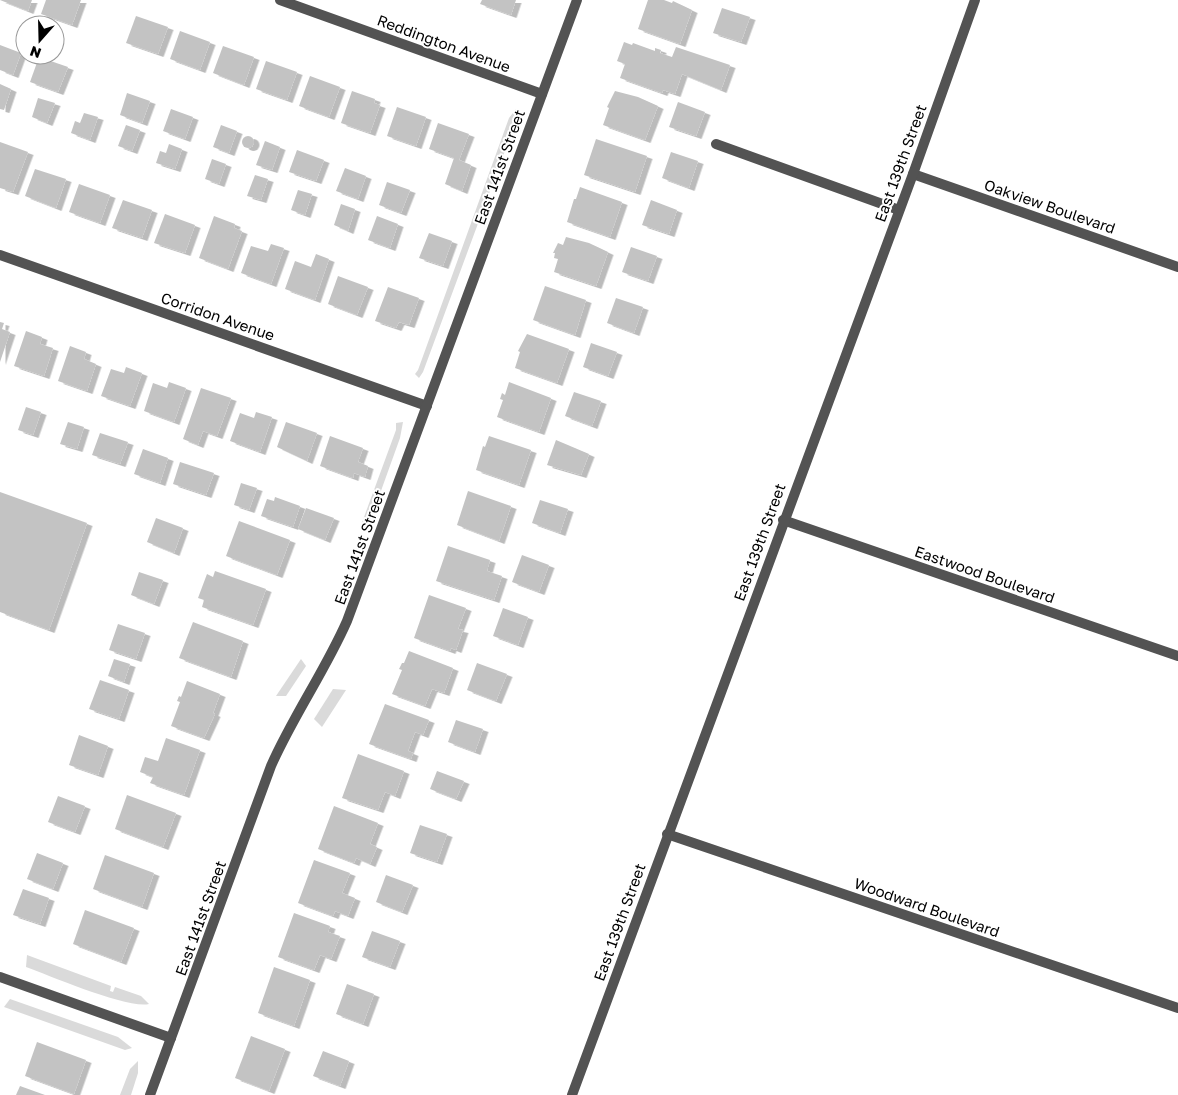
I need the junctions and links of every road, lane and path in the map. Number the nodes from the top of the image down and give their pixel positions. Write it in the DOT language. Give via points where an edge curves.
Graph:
graph roads {
  1 [pos="280,0"];
  2 [pos="577,0"];
  3 [pos="975,0"];
  4 [pos="542,94"];
  5 [pos="716,144"];
  6 [pos="913,174"];
  7 [pos="899,210"];
  8 [pos="0,255"];
  9 [pos="1178,267"];
  10 [pos="427,406"];
  11 [pos="783,520"];
  12 [pos="1178,656"];
  13 [pos="667,834"];
  14 [pos="0,976"];
  15 [pos="1178,1008"];
  16 [pos="170,1038"];
  17 [pos="150,1095"];
  18 [pos="572,1095"];
  1 -- 4 [label="street, Reddington Avenue"];
  2 -- 4 [label="street, East 141st Street"];
  3 -- 6 [label="street, East 139th Street"];
  4 -- 10 [label="street, East 141st Street"];
  5 -- 7 [label="street"];
  6 -- 7 [label="street, East 139th Street"];
  6 -- 9 [label="street, Oakview Boulevard"];
  7 -- 11 [label="street, East 139th Street"];
  8 -- 10 [label="street, Corridon Avenue"];
  10 -- 16 [label="street, East 141st Street" via="347,622 320,676 285,733 271,766"];
  11 -- 12 [label="street, Eastwood Boulevard"];
  11 -- 13 [label="street, East 139th Street"];
  13 -- 15 [label="street, Woodward Boulevard"];
  13 -- 18 [label="street, East 139th Street"];
  14 -- 16 [label="street"];
  16 -- 17 [label="street, East 141st Street"];
}
